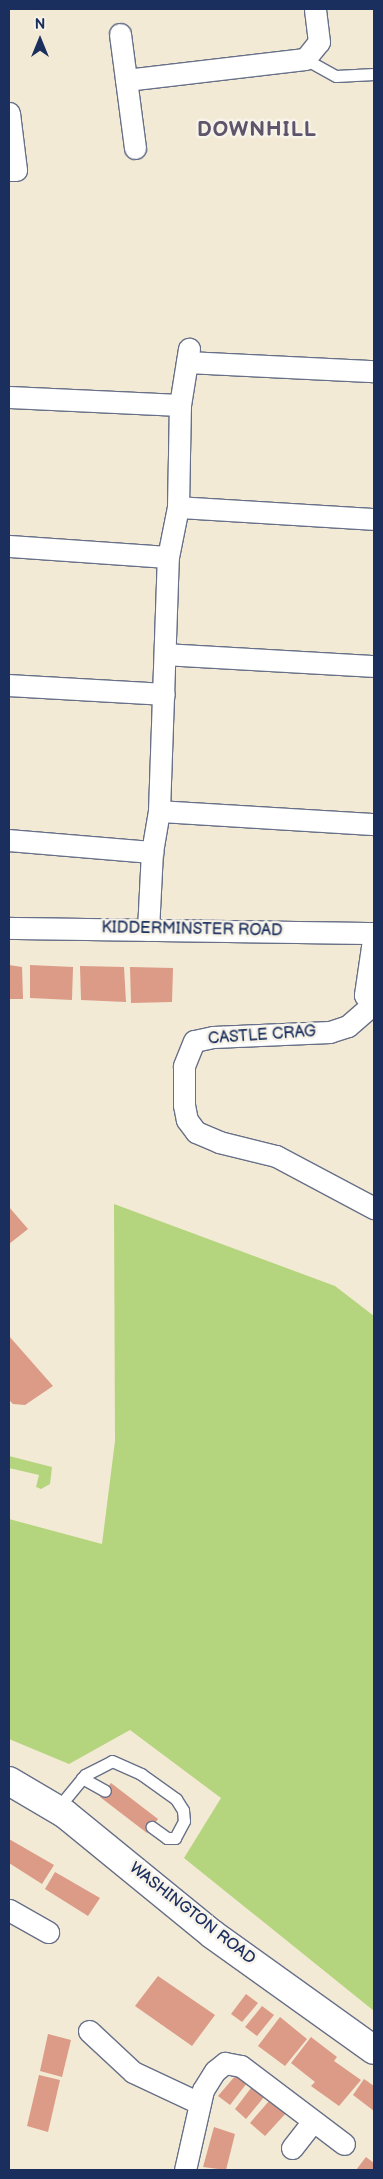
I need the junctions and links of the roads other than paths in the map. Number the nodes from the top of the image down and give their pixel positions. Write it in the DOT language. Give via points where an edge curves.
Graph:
graph roads {
  1 [pos="315,9"];
  2 [pos="120,34"];
  3 [pos="305,59"];
  4 [pos="374,74"];
  5 [pos="126,80"];
  6 [pos="9,113"];
  7 [pos="135,148"];
  8 [pos="9,170"];
  9 [pos="374,371"];
  10 [pos="9,397"];
  11 [pos="180,405"];
  12 [pos="178,507"];
  13 [pos="374,519"];
  14 [pos="9,546"];
  15 [pos="168,557"];
  16 [pos="165,654"];
  17 [pos="374,666"];
  18 [pos="9,685"];
  19 [pos="164,694"];
  20 [pos="159,811"];
  21 [pos="374,824"];
  22 [pos="9,840"];
  23 [pos="152,852"];
  24 [pos="9,928"];
  25 [pos="148,930"];
  26 [pos="374,933"];
  27 [pos="373,1006"];
  28 [pos="374,1208"];
  29 [pos="82,1778"];
  30 [pos="9,1781"];
  31 [pos="105,1791"];
  32 [pos="56,1810"];
  33 [pos="152,1827"];
  34 [pos="9,1910"];
  35 [pos="48,1932"];
  36 [pos="89,2031"];
  37 [pos="374,2050"];
  38 [pos="201,2096"];
  39 [pos="313,2121"];
  40 [pos="344,2144"];
  41 [pos="292,2148"];
  42 [pos="185,2170"];
  1 -- 3 [label="street" via="319,42"];
  2 -- 5 [label="street"];
  3 -- 4 [label="lane" via="336,76"];
  3 -- 5 [label="street"];
  5 -- 7 [label="street"];
  6 -- 8 [label="street" via="16,170"];
  9 -- 11 [label="street" via="188,355"];
  10 -- 11 [label="street"];
  11 -- 12 [label="street"];
  12 -- 13 [label="street"];
  12 -- 15 [label="street"];
  14 -- 15 [label="street"];
  15 -- 16 [label="street"];
  16 -- 17 [label="street"];
  16 -- 19 [label="street"];
  18 -- 19 [label="street"];
  19 -- 20 [label="street"];
  20 -- 21 [label="street"];
  20 -- 23 [label="street"];
  22 -- 23 [label="street"];
  23 -- 25 [label="street"];
  24 -- 25 [label="street, KIDDERMINSTER ROAD"];
  25 -- 26 [label="street, KIDDERMINSTER ROAD"];
  26 -- 27 [label="street" via="365,995"];
  27 -- 28 [label="street, CASTLE CRAG" via="348,1026 330,1032 213,1036 194,1042 184,1066 184,1105 196,1132 220,1142 276,1156"];
  29 -- 31 [label="lane"];
  29 -- 32 [label="lane"];
  29 -- 33 [label="lane" via="112,1761 126,1764 162,1788 176,1799 183,1810 184,1820 175,1838 168,1838"];
  30 -- 32 [label="street, WASHINGTON ROAD"];
  32 -- 37 [label="street, WASHINGTON ROAD" via="109,1848 212,1934"];
  34 -- 35 [label="street"];
  36 -- 38 [label="street" via="133,2072"];
  38 -- 39 [label="street" via="215,2072 226,2064 240,2066"];
  38 -- 42 [label="street"];
  39 -- 40 [label="street"];
  39 -- 41 [label="street"];
}
